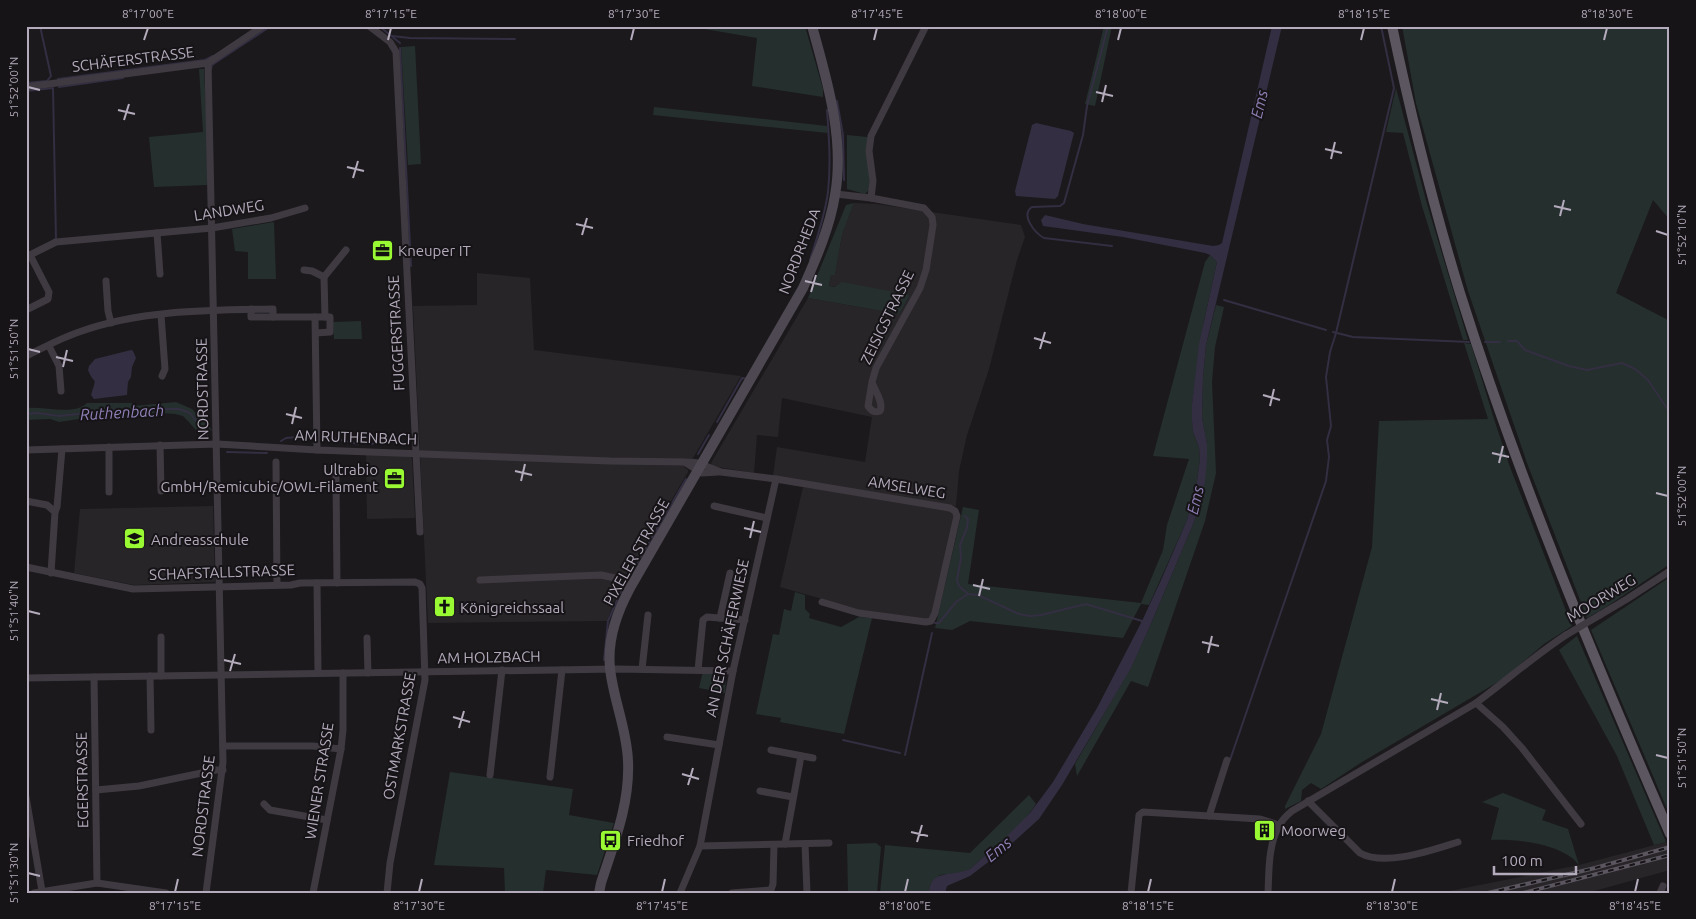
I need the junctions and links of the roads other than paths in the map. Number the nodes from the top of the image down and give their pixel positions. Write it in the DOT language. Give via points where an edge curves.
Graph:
graph roads {
  1 [pos="263,26"];
  2 [pos="369,26"];
  3 [pos="812,26"];
  4 [pos="926,26"];
  5 [pos="1392,26"];
  6 [pos="208,63"];
  7 [pos="26,87"];
  8 [pos="836,194"];
  9 [pos="871,198"];
  10 [pos="305,208"];
  11 [pos="212,228"];
  12 [pos="157,234"];
  13 [pos="346,250"];
  14 [pos="28,256"];
  15 [pos="304,270"];
  16 [pos="160,274"];
  17 [pos="324,277"];
  18 [pos="106,281"];
  19 [pos="26,310"];
  20 [pos="214,310"];
  21 [pos="161,315"];
  22 [pos="315,317"];
  23 [pos="325,317"];
  24 [pos="112,323"];
  25 [pos="316,333"];
  26 [pos="49,346"];
  27 [pos="26,356"];
  28 [pos="162,376"];
  29 [pos="872,382"];
  30 [pos="60,391"];
  31 [pos="217,444"];
  32 [pos="160,445"];
  33 [pos="109,447"];
  34 [pos="62,449"];
  35 [pos="26,450"];
  36 [pos="317,450"];
  37 [pos="415,453"];
  38 [pos="276,462"];
  39 [pos="700,467"];
  40 [pos="336,476"];
  41 [pos="776,479"];
  42 [pos="161,491"];
  43 [pos="109,492"];
  44 [pos="26,501"];
  45 [pos="714,506"];
  46 [pos="55,512"];
  47 [pos="767,518"];
  48 [pos="420,532"];
  49 [pos="26,568"];
  50 [pos="1670,570"];
  51 [pos="51,572"];
  52 [pos="730,573"];
  53 [pos="480,580"];
  54 [pos="318,583"];
  55 [pos="337,583"];
  56 [pos="420,584"];
  57 [pos="277,585"];
  58 [pos="220,587"];
  59 [pos="630,588"];
  60 [pos="822,602"];
  61 [pos="648,615"];
  62 [pos="720,618"];
  63 [pos="745,620"];
  64 [pos="161,637"];
  65 [pos="367,638"];
  66 [pos="610,669"];
  67 [pos="642,669"];
  68 [pos="502,670"];
  69 [pos="562,670"];
  70 [pos="698,670"];
  71 [pos="733,671"];
  72 [pos="426,672"];
  73 [pos="318,673"];
  74 [pos="342,673"];
  75 [pos="368,673"];
  76 [pos="222,675"];
  77 [pos="150,676"];
  78 [pos="161,676"];
  79 [pos="94,677"];
  80 [pos="26,678"];
  81 [pos="1476,703"];
  82 [pos="151,730"];
  83 [pos="667,736"];
  84 [pos="719,745"];
  85 [pos="223,746"];
  86 [pos="341,749"];
  87 [pos="771,750"];
  88 [pos="801,756"];
  89 [pos="813,758"];
  90 [pos="1227,760"];
  91 [pos="223,770"];
  92 [pos="490,775"];
  93 [pos="550,776"];
  94 [pos="96,790"];
  95 [pos="760,791"];
  96 [pos="26,798"];
  97 [pos="793,798"];
  98 [pos="1308,801"];
  99 [pos="264,804"];
  100 [pos="1209,816"];
  101 [pos="327,820"];
  102 [pos="1581,824"];
  103 [pos="28,825"];
  104 [pos="1279,825"];
  105 [pos="1670,834"];
  106 [pos="1458,842"];
  107 [pos="829,843"];
  108 [pos="785,844"];
  109 [pos="806,844"];
  110 [pos="774,845"];
  111 [pos="700,846"];
  112 [pos="94,883"];
  113 [pos="42,891"];
  114 [pos="772,892"];
  115 [pos="34,893"];
  116 [pos="93,893"];
  117 [pos="166,893"];
  118 [pos="206,893"];
  119 [pos="313,893"];
  120 [pos="388,893"];
  121 [pos="599,893"];
  122 [pos="680,893"];
  123 [pos="732,893"];
  124 [pos="740,893"];
  125 [pos="807,893"];
  126 [pos="1131,893"];
  127 [pos="1268,893"];
  1 -- 6 [label="street, SCHÄFERSTRASSE"];
  2 -- 37 [label="street, FUGGERSTRASSE" via="390,42 396,52"];
  3 -- 8 [label="main road, NORDRHEDA" via="831,100 837,142"];
  4 -- 9 [label="street" via="871,136"];
  5 -- 105 [label="main road" via="1436,210 1460,293 1563,579"];
  6 -- 7 [label="street, SCHÄFERSTRASSE"];
  6 -- 11 [label="street, NORDSTRASSE"];
  8 -- 9 [label="street, ZEISIGSTRASSE"];
  8 -- 39 [label="main road, NORDRHEDA" via="803,288"];
  9 -- 29 [label="street, ZEISIGSTRASSE" via="924,208 932,217 933,224 920,288 888,344"];
  10 -- 11 [label="street, LANDWEG" via="272,218"];
  11 -- 12 [label="street, LANDWEG"];
  11 -- 20 [label="street, NORDSTRASSE"];
  12 -- 14 [label="street, LANDWEG" via="56,242"];
  12 -- 16 [label="street"];
  13 -- 17 [label="street"];
  14 -- 19 [label="street" via="49,292 48,299"];
  15 -- 17 [label="street"];
  17 -- 23 [label="street"];
  18 -- 24 [label="street"];
  20 -- 21 [label="street"];
  20 -- 22 [label="street" via="273,309 273,317"];
  20 -- 31 [label="street, NORDSTRASSE"];
  21 -- 24 [label="street"];
  21 -- 28 [label="street" via="165,364"];
  22 -- 23 [label="street"];
  22 -- 25 [label="street"];
  23 -- 25 [label="street" via="330,317 330,332"];
  24 -- 26 [label="street" via="80,331"];
  25 -- 36 [label="street"];
  26 -- 27 [label="street"];
  26 -- 30 [label="street" via="59,366"];
  31 -- 32 [label="street, AM RUTHENBACH"];
  31 -- 36 [label="street, AM RUTHENBACH"];
  31 -- 58 [label="street, NORDSTRASSE"];
  32 -- 33 [label="street, AM RUTHENBACH"];
  32 -- 42 [label="street"];
  33 -- 34 [label="street, AM RUTHENBACH"];
  33 -- 43 [label="street"];
  34 -- 35 [label="street, AM RUTHENBACH"];
  34 -- 46 [label="street"];
  36 -- 37 [label="street, AM RUTHENBACH"];
  37 -- 39 [label="street, AM RUTHENBACH" via="686,463"];
  37 -- 48 [label="street, FUGGERSTRASSE"];
  38 -- 57 [label="street"];
  39 -- 41 [label="street, AMSELWEG"];
  39 -- 59 [label="main road, PIXELER STRASSE"];
  40 -- 55 [label="street"];
  41 -- 47 [label="street, AN DER SCHÄFERWIESE"];
  41 -- 60 [label="street, AMSELWEG" via="950,508 957,516 932,621 859,613"];
  44 -- 46 [label="street" via="47,506"];
  45 -- 47 [label="street"];
  46 -- 51 [label="street"];
  47 -- 63 [label="street, AN DER SCHÄFERWIESE"];
  49 -- 51 [label="street, SCHAFSTALLSTRASSE"];
  50 -- 81 [label="street, MOORWEG, bridge" via="1538,654"];
  51 -- 58 [label="street, SCHAFSTALLSTRASSE" via="133,589"];
  52 -- 62 [label="street"];
  53 -- 59 [label="street" via="601,575 615,578"];
  54 -- 55 [label="street, SCHAFSTALLSTRASSE"];
  54 -- 57 [label="street, SCHAFSTALLSTRASSE"];
  54 -- 73 [label="street"];
  55 -- 56 [label="street, SCHAFSTALLSTRASSE"];
  56 -- 72 [label="street, OSTMARKSTRASSE"];
  57 -- 58 [label="street, SCHAFSTALLSTRASSE"];
  58 -- 76 [label="street, NORDSTRASSE"];
  59 -- 66 [label="main road, PIXELER STRASSE" via="612,632"];
  61 -- 67 [label="street"];
  62 -- 63 [label="street"];
  62 -- 70 [label="street" via="702,620"];
  63 -- 71 [label="street, AN DER SCHÄFERWIESE"];
  64 -- 78 [label="street"];
  65 -- 75 [label="street"];
  66 -- 67 [label="street, AM HOLZBACH"];
  66 -- 69 [label="street, AM HOLZBACH"];
  66 -- 121 [label="main road, PIXELER STRASSE" via="626,741 628,776 624,810"];
  67 -- 70 [label="street, AM HOLZBACH"];
  68 -- 69 [label="street, AM HOLZBACH"];
  68 -- 72 [label="street, AM HOLZBACH"];
  68 -- 92 [label="street"];
  69 -- 93 [label="street"];
  70 -- 71 [label="street, AM HOLZBACH"];
  71 -- 84 [label="street, AN DER SCHÄFERWIESE"];
  72 -- 75 [label="street, AM HOLZBACH"];
  72 -- 120 [label="street, OSTMARKSTRASSE" via="390,863"];
  73 -- 74 [label="street, AM HOLZBACH"];
  73 -- 76 [label="street, AM HOLZBACH"];
  74 -- 75 [label="street, AM HOLZBACH"];
  74 -- 86 [label="street, WIENER STRASSE"];
  76 -- 78 [label="street, AM HOLZBACH"];
  76 -- 85 [label="street, NORDSTRASSE"];
  77 -- 78 [label="street, AM HOLZBACH"];
  77 -- 79 [label="street, AM HOLZBACH"];
  77 -- 82 [label="street"];
  79 -- 80 [label="street, AM HOLZBACH"];
  79 -- 94 [label="street, EGERSTRASSE"];
  81 -- 98 [label="street, MOORWEG"];
  81 -- 102 [label="street" via="1503,726"];
  83 -- 84 [label="street"];
  84 -- 111 [label="street, AN DER SCHÄFERWIESE"];
  85 -- 86 [label="street"];
  85 -- 91 [label="street, NORDSTRASSE"];
  86 -- 101 [label="street, WIENER STRASSE"];
  87 -- 88 [label="street"];
  88 -- 89 [label="street"];
  88 -- 97 [label="street"];
  90 -- 100 [label="street"];
  91 -- 94 [label="street" via="139,786"];
  91 -- 118 [label="street, NORDSTRASSE"];
  94 -- 112 [label="street, EGERSTRASSE"];
  95 -- 97 [label="street"];
  96 -- 103 [label="street"];
  97 -- 108 [label="street"];
  98 -- 104 [label="street, MOORWEG" via="1292,810"];
  98 -- 106 [label="street" via="1366,856 1413,854"];
  99 -- 101 [label="street" via="270,810"];
  100 -- 104 [label="street" via="1260,819"];
  100 -- 126 [label="street" via="1143,812 1139,815"];
  101 -- 119 [label="street, WIENER STRASSE"];
  103 -- 113 [label="street"];
  104 -- 127 [label="street, MOORWEG" via="1270,862"];
  107 -- 109 [label="street"];
  108 -- 109 [label="street"];
  108 -- 110 [label="street"];
  109 -- 125 [label="street"];
  110 -- 111 [label="street"];
  110 -- 114 [label="street"];
  111 -- 122 [label="street, AN DER SCHÄFERWIESE"];
  112 -- 113 [label="street"];
  112 -- 116 [label="street, EGERSTRASSE"];
  112 -- 117 [label="street"];
  113 -- 115 [label="street"];
  114 -- 124 [label="street"];
  123 -- 124 [label="street"];
}
